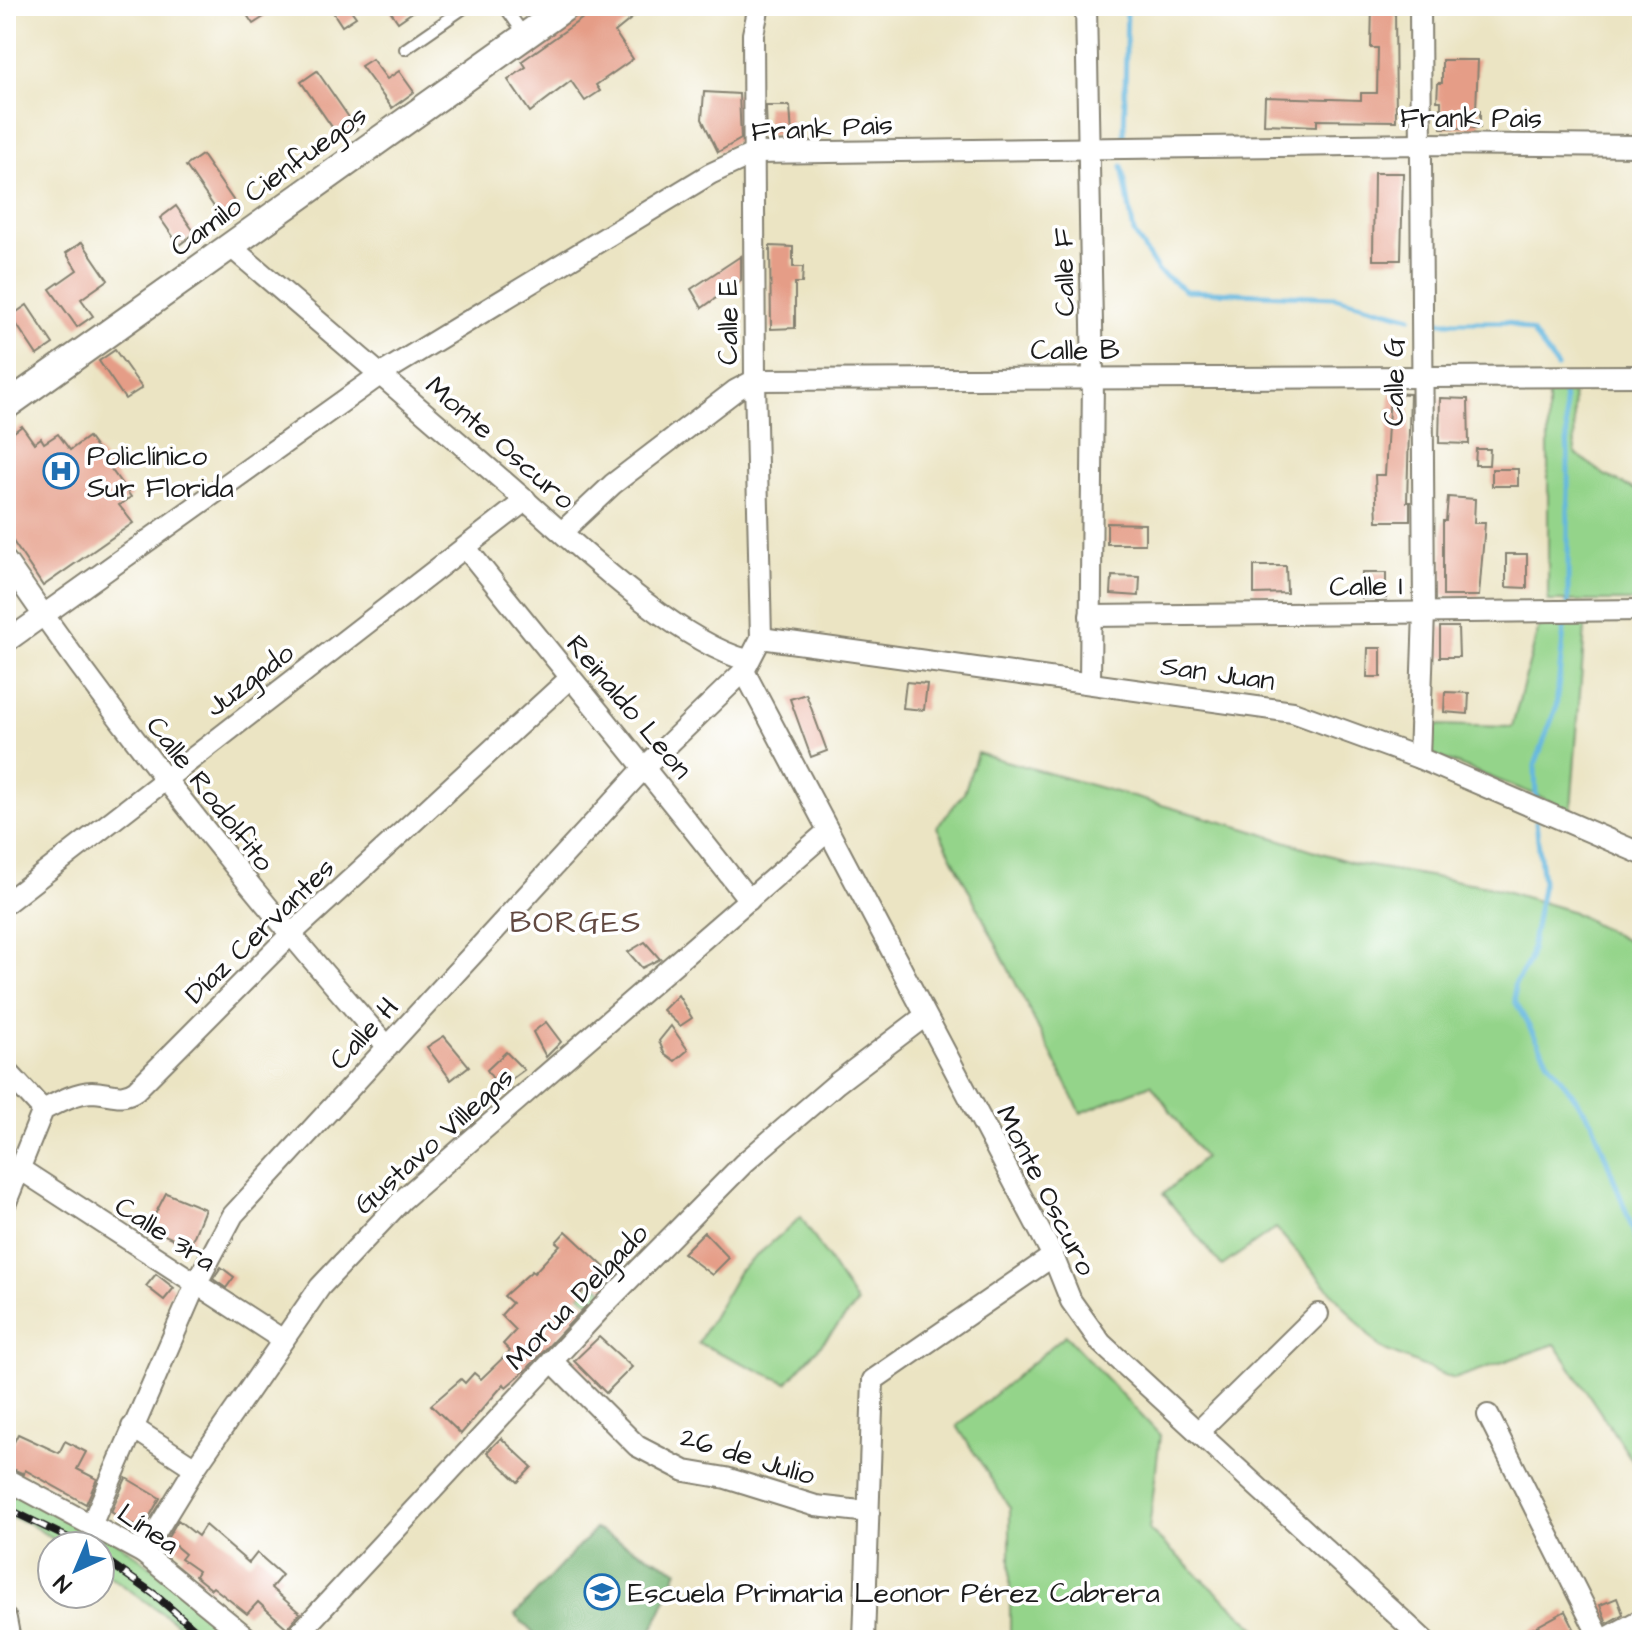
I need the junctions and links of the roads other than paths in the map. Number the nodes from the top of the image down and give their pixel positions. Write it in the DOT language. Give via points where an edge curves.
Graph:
graph roads {
  1 [pos="467,6"];
  2 [pos="504,6"];
  3 [pos="567,6"];
  4 [pos="759,6"];
  5 [pos="1086,6"];
  6 [pos="1420,6"];
  7 [pos="525,35"];
  8 [pos="405,49"];
  9 [pos="1421,144"];
  10 [pos="1642,146"];
  11 [pos="1090,148"];
  12 [pos="755,153"];
  13 [pos="231,247"];
  14 [pos="381,374"];
  15 [pos="1421,375"];
  16 [pos="1642,376"];
  17 [pos="1093,377"];
  18 [pos="755,380"];
  19 [pos="6,406"];
  20 [pos="526,500"];
  21 [pos="562,532"];
  22 [pos="466,548"];
  23 [pos="6,561"];
  24 [pos="1642,610"];
  25 [pos="1424,612"];
  26 [pos="44,616"];
  27 [pos="1090,616"];
  28 [pos="761,638"];
  29 [pos="6,642"];
  30 [pos="745,666"];
  31 [pos="569,679"];
  32 [pos="1090,682"];
  33 [pos="1419,758"];
  34 [pos="646,766"];
  35 [pos="162,780"];
  36 [pos="828,831"];
  37 [pos="1642,854"];
  38 [pos="749,900"];
  39 [pos="6,903"];
  40 [pos="289,936"];
  41 [pos="925,1016"];
  42 [pos="388,1047"];
  43 [pos="6,1070"];
  44 [pos="43,1110"];
  45 [pos="20,1169"];
  46 [pos="6,1202"];
  47 [pos="1053,1256"];
  48 [pos="195,1286"];
  49 [pos="1318,1314"];
  50 [pos="283,1340"];
  51 [pos="552,1361"];
  52 [pos="1488,1415"];
  53 [pos="132,1427"];
  54 [pos="1198,1432"];
  55 [pos="195,1468"];
  56 [pos="6,1479"];
  57 [pos="869,1512"];
  58 [pos="92,1523"];
  59 [pos="143,1553"];
  60 [pos="6,1619"];
  61 [pos="1642,1619"];
  62 [pos="10,1640"];
  63 [pos="250,1640"];
  64 [pos="293,1640"];
  65 [pos="864,1640"];
  66 [pos="1424,1640"];
  67 [pos="1602,1640"];
  1 -- 8 [label="lane"];
  2 -- 7 [label="lane"];
  3 -- 7 [label="street, Camilo Cienfuegos"];
  4 -- 12 [label="street, Calle E" via="753,34"];
  5 -- 11 [label="street, Calle F"];
  6 -- 9 [label="street, Calle G"];
  7 -- 13 [label="street, Camilo Cienfuegos"];
  9 -- 10 [label="street, Frank Pais"];
  9 -- 11 [label="street, Frank Pais"];
  9 -- 15 [label="street, Calle G"];
  11 -- 12 [label="street, Frank Pais"];
  11 -- 17 [label="street, Calle F"];
  12 -- 14 [label="street, Frank Pais" via="710,174"];
  12 -- 18 [label="street, Calle E"];
  13 -- 14 [label="street, Monte Oscuro"];
  13 -- 19 [label="street, Camilo Cienfuegos"];
  14 -- 20 [label="street, Monte Oscuro"];
  14 -- 26 [label="street, Frank Pais"];
  15 -- 16 [label="street, Calle B"];
  15 -- 17 [label="street, Calle B"];
  15 -- 25 [label="street, Calle G"];
  17 -- 18 [label="street, Calle B"];
  17 -- 27 [label="street, Calle F"];
  18 -- 21 [label="street" via="613,484"];
  18 -- 28 [label="street, Calle E"];
  20 -- 21 [label="street, Monte Oscuro"];
  20 -- 22 [label="street, Juzgado"];
  21 -- 30 [label="street, Monte Oscuro" via="698,640"];
  22 -- 31 [label="street, Reinaldo Leon"];
  22 -- 35 [label="street, Juzgado"];
  23 -- 26 [label="street, Calle Rodolfito"];
  24 -- 25 [label="street, Calle I"];
  25 -- 27 [label="street, Calle I"];
  25 -- 33 [label="street, Calle G"];
  26 -- 29 [label="street, Frank Pais"];
  26 -- 35 [label="street, Calle Rodolfito"];
  27 -- 32 [label="street, Calle F"];
  28 -- 30 [label="street, Calle H"];
  28 -- 32 [label="street, San Juan"];
  30 -- 34 [label="street, Calle H"];
  30 -- 36 [label="street, Monte Oscuro"];
  31 -- 34 [label="street, Reinaldo Leon"];
  31 -- 40 [label="street, Díaz Cervantes"];
  32 -- 33 [label="street, San Juan" via="1293,712"];
  33 -- 37 [label="street, San Juan"];
  34 -- 38 [label="street, Reinaldo Leon"];
  34 -- 42 [label="street, Calle H"];
  35 -- 39 [label="street, Juzgado"];
  35 -- 40 [label="street, Calle Rodolfito"];
  36 -- 38 [label="street, Gustavo Villegas"];
  36 -- 41 [label="street, Monte Oscuro"];
  38 -- 50 [label="street, Gustavo Villegas" via="402,1200 320,1287"];
  40 -- 42 [label="street, Calle Rodolfito"];
  40 -- 44 [label="street, Díaz Cervantes" via="129,1095 80,1094"];
  41 -- 47 [label="street, Monte Oscuro"];
  41 -- 51 [label="street, Morua Delgado" via="744,1163"];
  42 -- 48 [label="street, Calle H" via="233,1215"];
  43 -- 44 [label="street"];
  44 -- 45 [label="street"];
  45 -- 46 [label="street"];
  45 -- 48 [label="street, Calle 3ra"];
  47 -- 54 [label="street, Monte Oscuro" via="1071,1301 1101,1343"];
  47 -- 57 [label="street" via="873,1380"];
  48 -- 50 [label="street, Calle 3ra"];
  48 -- 53 [label="street, Calle H"];
  49 -- 54 [label="street"];
  50 -- 55 [label="street, Gustavo Villegas"];
  51 -- 57 [label="street, 26 de Julio" via="637,1446 685,1471 816,1506"];
  51 -- 64 [label="street, Morua Delgado"];
  52 -- 67 [label="street"];
  53 -- 55 [label="street"];
  53 -- 58 [label="street, Calle H"];
  54 -- 66 [label="street, Monte Oscuro"];
  55 -- 59 [label="street, Gustavo Villegas"];
  56 -- 58 [label="street, Línea"];
  57 -- 65 [label="street"];
  58 -- 59 [label="street, Línea"];
  59 -- 63 [label="street, Línea"];
  60 -- 62 [label="street"];
  61 -- 67 [label="street"];
}
